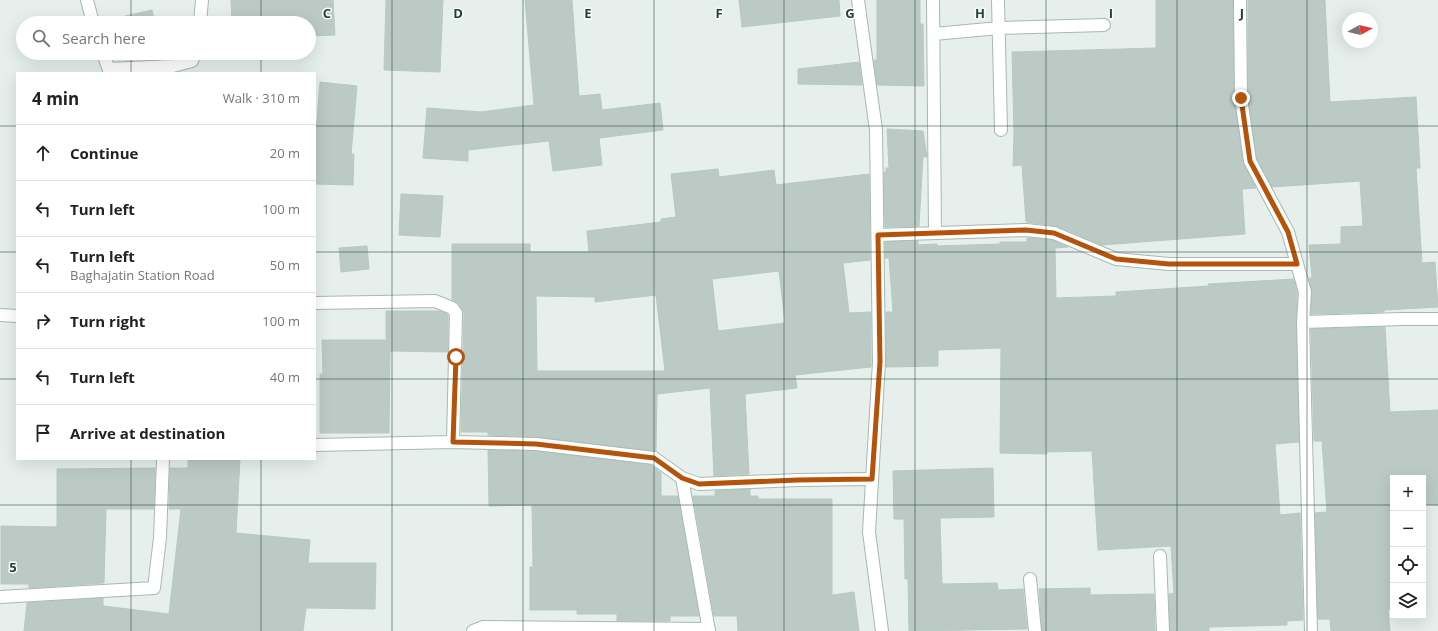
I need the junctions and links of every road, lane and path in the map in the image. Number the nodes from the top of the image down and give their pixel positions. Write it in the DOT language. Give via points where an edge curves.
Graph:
graph roads {
  1 [pos="87,0"];
  2 [pos="202,0"];
  3 [pos="858,0"];
  4 [pos="934,0"];
  5 [pos="998,0"];
  6 [pos="1240,0"];
  7 [pos="91,16"];
  8 [pos="201,16"];
  9 [pos="1104,25"];
  10 [pos="999,28"];
  11 [pos="934,34"];
  12 [pos="106,60"];
  13 [pos="192,60"];
  14 [pos="110,71"];
  15 [pos="1001,130"];
  16 [pos="935,233"];
  17 [pos="878,235"];
  18 [pos="1297,264"];
  19 [pos="316,303"];
  20 [pos="0,315"];
  21 [pos="16,316"];
  22 [pos="1438,319"];
  23 [pos="1303,322"];
  24 [pos="453,442"];
  25 [pos="316,446"];
  26 [pos="163,460"];
  27 [pos="682,478"];
  28 [pos="872,479"];
  29 [pos="1160,556"];
  30 [pos="1030,579"];
  31 [pos="0,597"];
  32 [pos="709,630"];
  33 [pos="473,631"];
  34 [pos="882,631"];
  35 [pos="1035,631"];
  36 [pos="1163,631"];
  37 [pos="1311,631"];
  1 -- 7 [label="street"];
  2 -- 8 [label="street"];
  3 -- 17 [label="street" via="876,130"];
  4 -- 11 [label="street"];
  5 -- 10 [label="street"];
  6 -- 18 [label="street" via="1241,98 1250,161 1288,232"];
  9 -- 10 [label="street"];
  10 -- 11 [label="street"];
  10 -- 15 [label="street"];
  11 -- 16 [label="street"];
  12 -- 14 [label="street"];
  13 -- 14 [label="street" via="173,66"];
  16 -- 17 [label="street"];
  16 -- 18 [label="street" via="1026,230 1054,233 1116,259 1169,264"];
  17 -- 28 [label="street" via="880,362"];
  18 -- 23 [label="street" via="1305,292"];
  19 -- 24 [label="street" via="435,301 452,308 456,313"];
  20 -- 21 [label="street"];
  22 -- 23 [label="street"];
  23 -- 37 [label="street"];
  24 -- 25 [label="street"];
  24 -- 27 [label="street" via="536,444 654,458"];
  26 -- 31 [label="street" via="160,538 154,588"];
  27 -- 28 [label="street" via="699,484"];
  27 -- 32 [label="street"];
  28 -- 34 [label="street" via="869,532"];
  29 -- 36 [label="street"];
  30 -- 35 [label="street"];
  32 -- 33 [label="street" via="483,627"];
}
